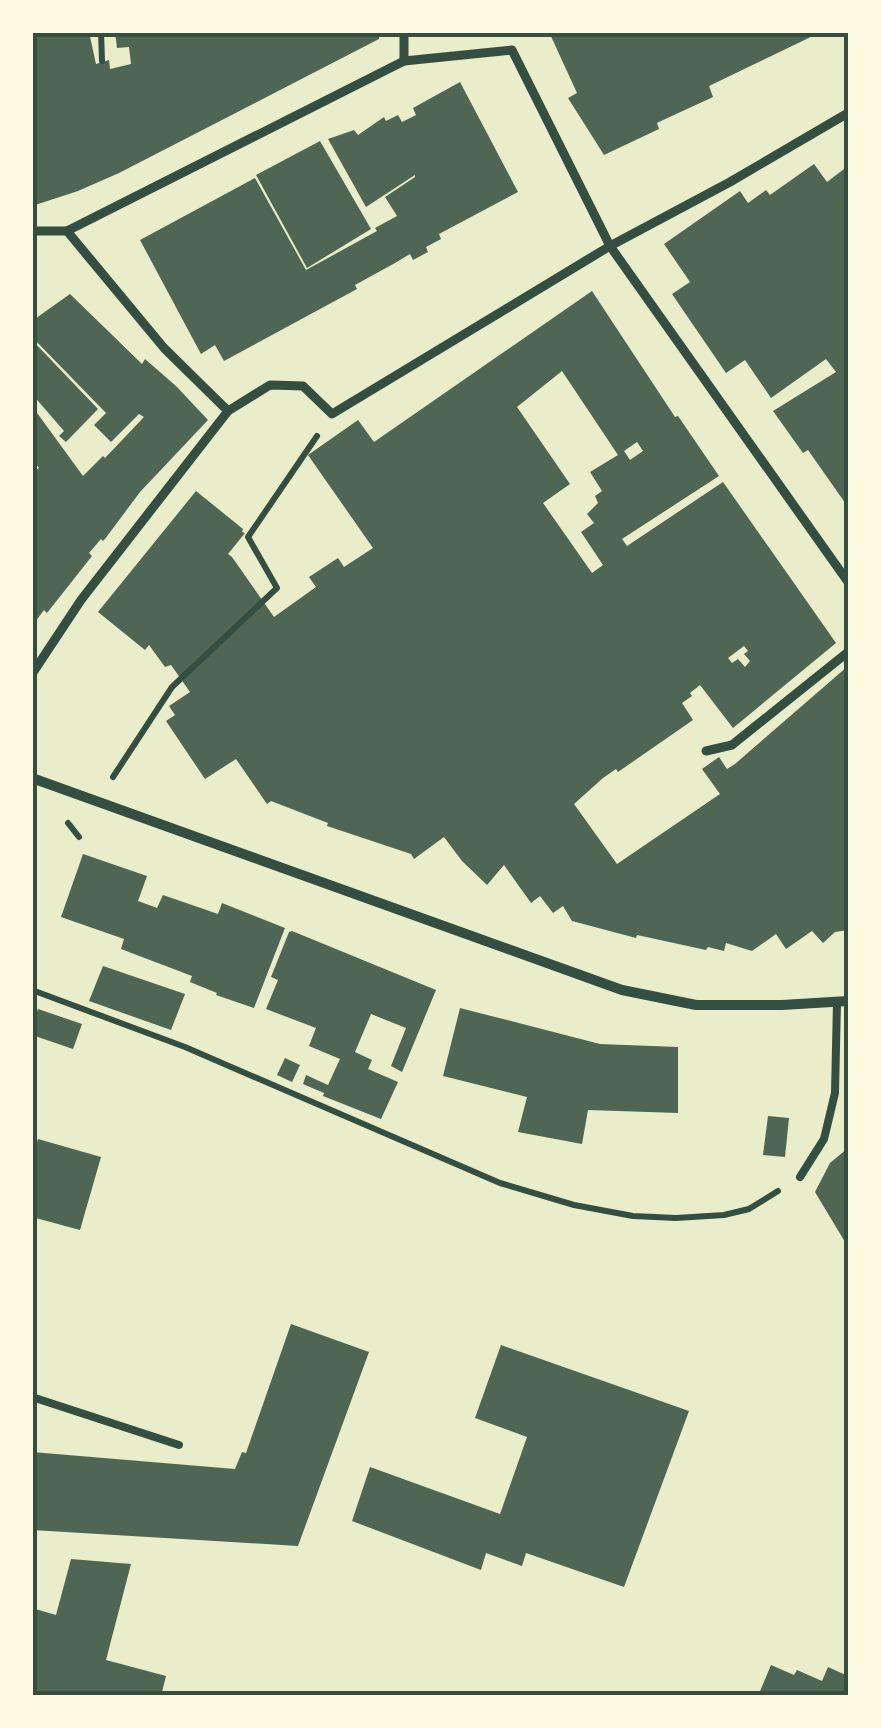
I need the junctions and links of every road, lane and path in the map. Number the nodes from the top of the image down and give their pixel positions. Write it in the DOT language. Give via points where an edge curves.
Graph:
graph roads {
  1 [pos="101,32"];
  2 [pos="404,32"];
  3 [pos="404,61"];
  4 [pos="102,62"];
  5 [pos="848,112"];
  6 [pos="32,231"];
  7 [pos="67,231"];
  8 [pos="610,246"];
  9 [pos="228,412"];
  10 [pos="332,414"];
  11 [pos="848,582"];
  12 [pos="848,652"];
  13 [pos="32,674"];
  14 [pos="706,751"];
  15 [pos="33,779"];
  16 [pos="96,802"];
  17 [pos="32,990"];
  18 [pos="842,1001"];
  19 [pos="800,1177"];
  20 [pos="32,1397"];
  21 [pos="179,1446"];
  1 -- 4 [label="path"];
  2 -- 3 [label="street"];
  3 -- 7 [label="street"];
  3 -- 8 [label="street" via="512,50"];
  5 -- 8 [label="street"];
  6 -- 7 [label="street"];
  7 -- 9 [label="street" via="164,348"];
  8 -- 10 [label="street"];
  8 -- 11 [label="street"];
  9 -- 10 [label="street" via="270,385 303,386"];
  9 -- 13 [label="street" via="81,600"];
  10 -- 16 [label="path" via="248,536 277,588 172,687"];
  12 -- 14 [label="street" via="732,746"];
  15 -- 16 [label="street"];
  16 -- 18 [label="street" via="622,990 696,1005"];
  17 -- 19 [label="path" via="184,1046 500,1183 574,1205 633,1216 724,1215 749,1209"];
  18 -- 19 [label="lane" via="835,1093 824,1138"];
  20 -- 21 [label="lane"];
}
